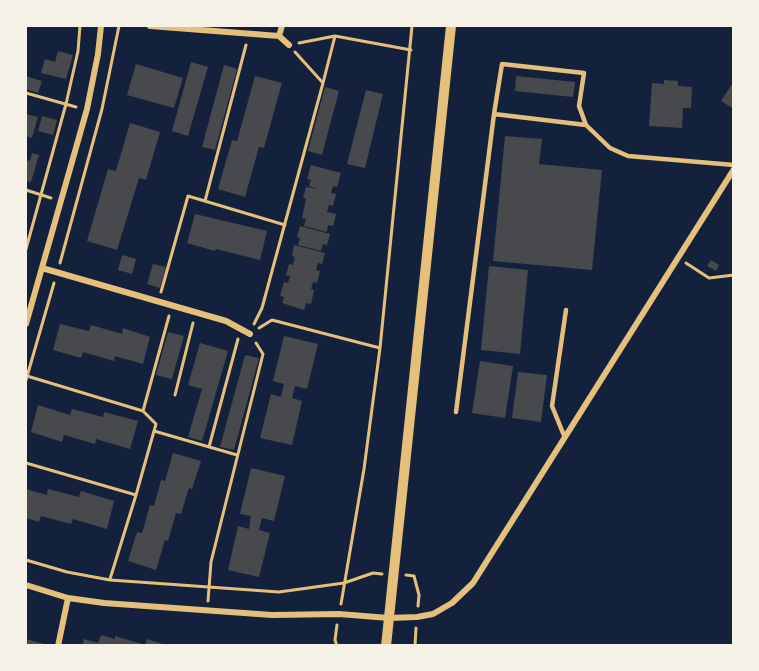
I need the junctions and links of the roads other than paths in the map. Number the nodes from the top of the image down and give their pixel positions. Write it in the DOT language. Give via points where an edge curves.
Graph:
graph roads {
  1 [pos="100,26"];
  2 [pos="150,26"];
  3 [pos="282,26"];
  4 [pos="451,26"];
  5 [pos="279,36"];
  6 [pos="289,45"];
  7 [pos="494,114"];
  8 [pos="586,125"];
  9 [pos="734,167"];
  10 [pos="42,268"];
  11 [pos="566,310"];
  12 [pos="26,324"];
  13 [pos="250,334"];
  14 [pos="456,412"];
  15 [pos="564,438"];
  16 [pos="26,585"];
  17 [pos="68,598"];
  18 [pos="389,618"];
  19 [pos="58,645"];
  20 [pos="386,645"];
  1 -- 10 [label="street" via="87,109"];
  2 -- 5 [label="street"];
  3 -- 5 [label="street"];
  4 -- 18 [label="street"];
  5 -- 6 [label="street"];
  7 -- 8 [label="lane"];
  7 -- 8 [label="lane" via="502,64 584,73 579,106"];
  7 -- 14 [label="lane"];
  8 -- 9 [label="lane" via="610,148 628,156"];
  9 -- 15 [label="street"];
  10 -- 12 [label="street"];
  10 -- 13 [label="street" via="226,321"];
  11 -- 15 [label="lane" via="552,406"];
  15 -- 18 [label="street" via="473,583 433,614"];
  16 -- 17 [label="street"];
  17 -- 18 [label="street" via="272,615"];
  17 -- 19 [label="street"];
  18 -- 20 [label="street"];
}
